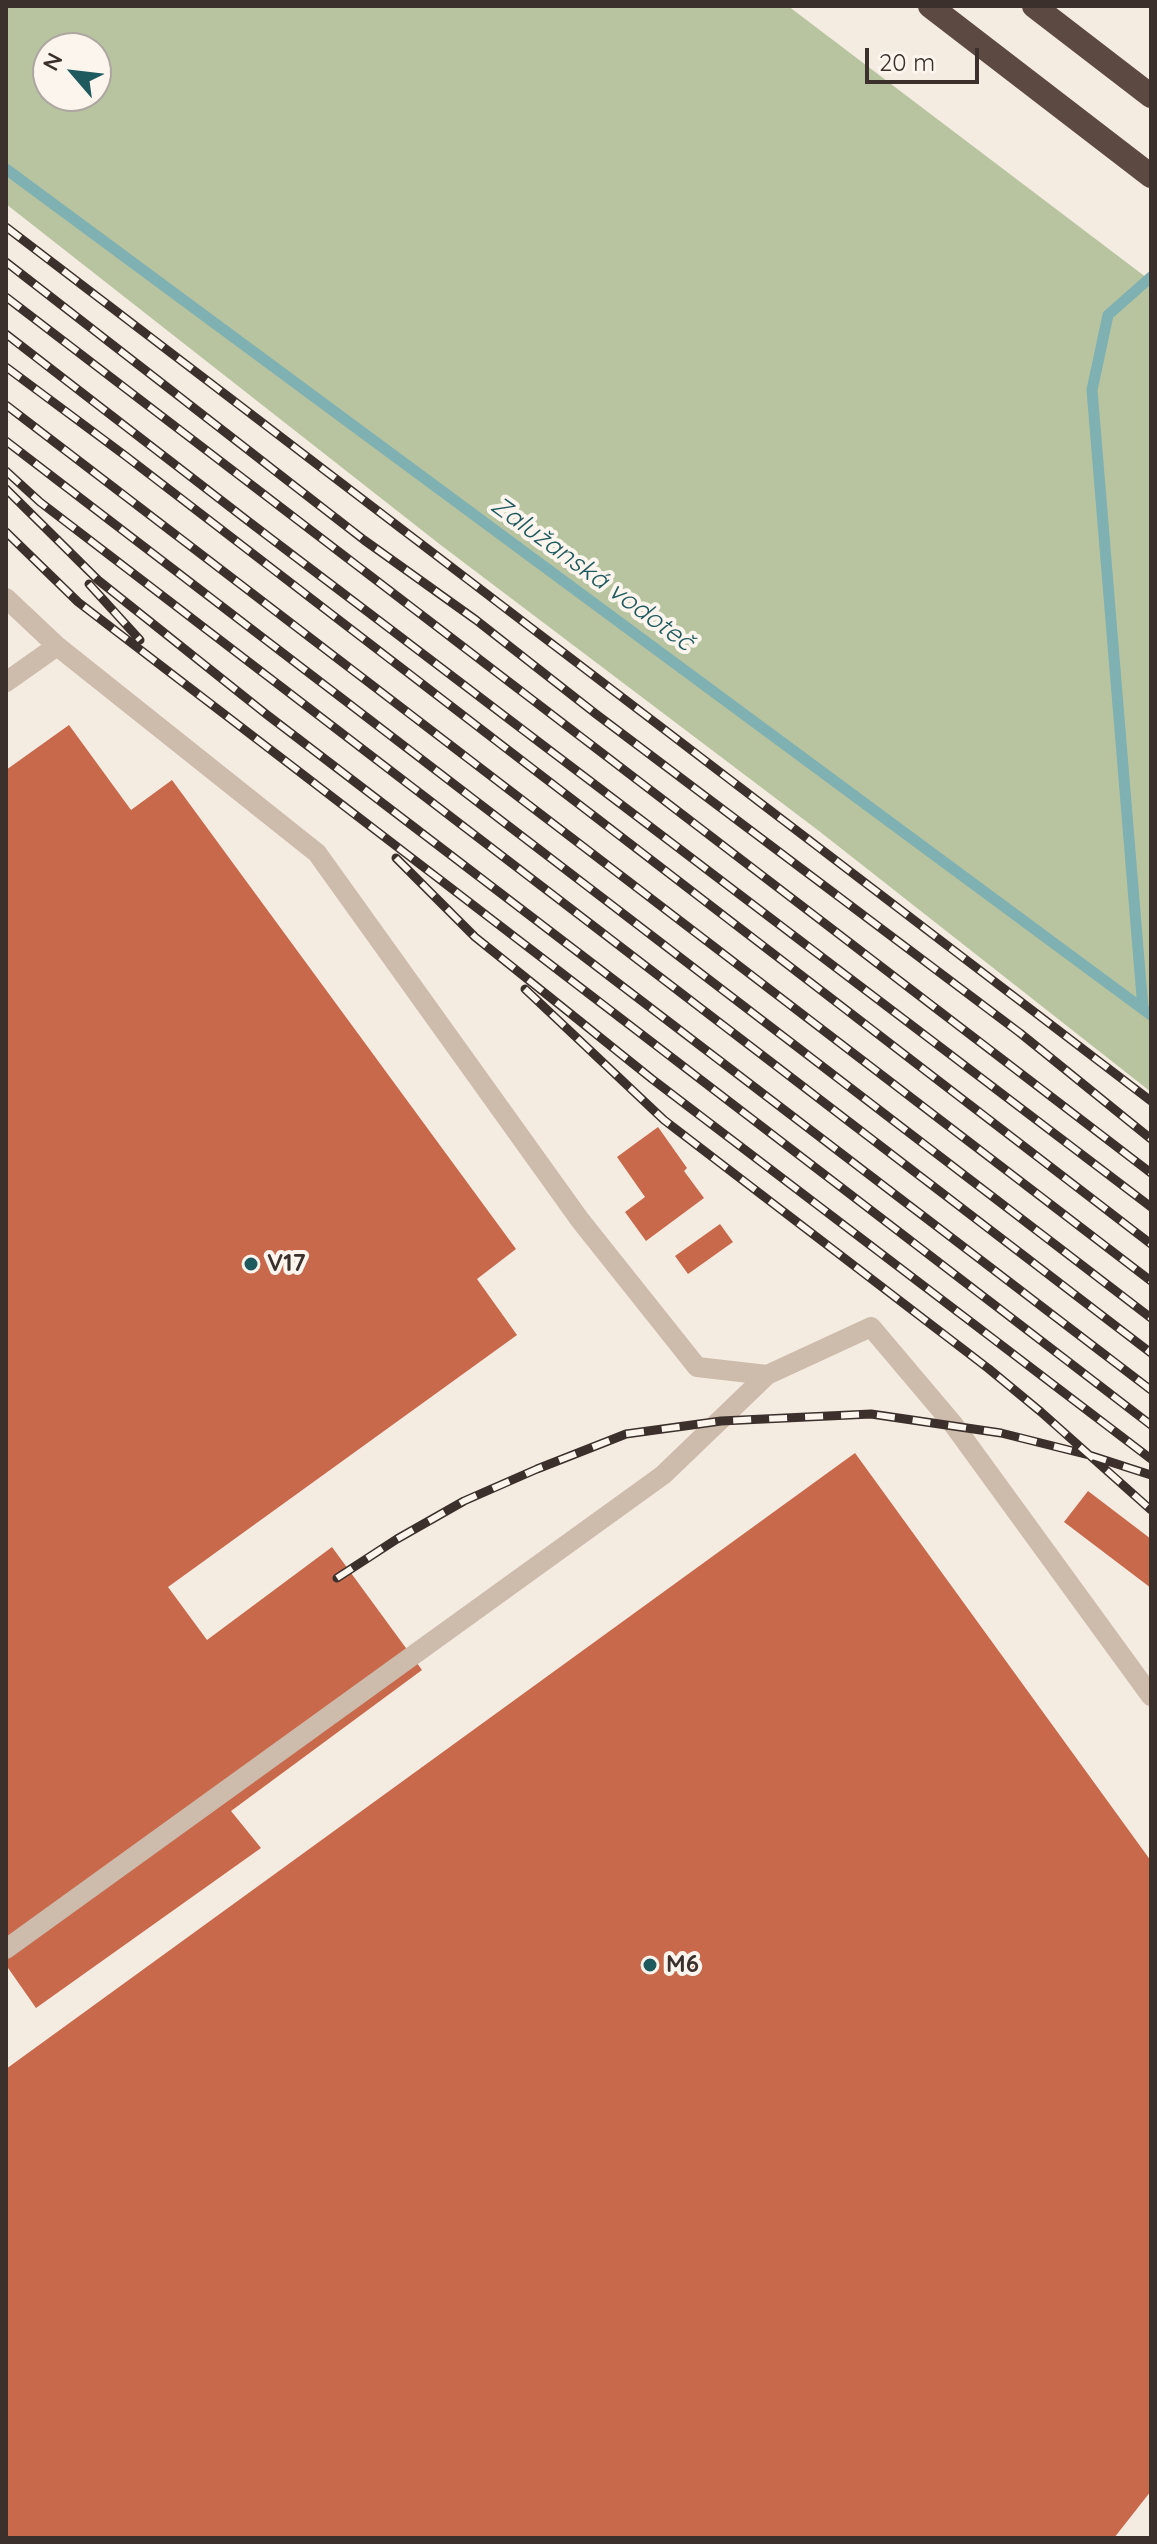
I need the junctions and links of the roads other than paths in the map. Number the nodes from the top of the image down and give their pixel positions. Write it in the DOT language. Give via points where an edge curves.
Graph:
graph roads {
  1 [pos="930,6"];
  2 [pos="1034,6"];
  3 [pos="1151,96"];
  4 [pos="1151,176"];
  5 [pos="6,598"];
  6 [pos="57,646"];
  7 [pos="6,682"];
  8 [pos="767,1375"];
  9 [pos="1151,1696"];
  10 [pos="6,1949"];
  1 -- 4 [label="highway"];
  2 -- 3 [label="highway"];
  5 -- 6 [label="lane"];
  6 -- 7 [label="lane"];
  6 -- 8 [label="lane" via="317,853 580,1220 697,1367"];
  8 -- 9 [label="lane" via="871,1327 953,1424"];
  8 -- 10 [label="lane" via="663,1475"];
}
